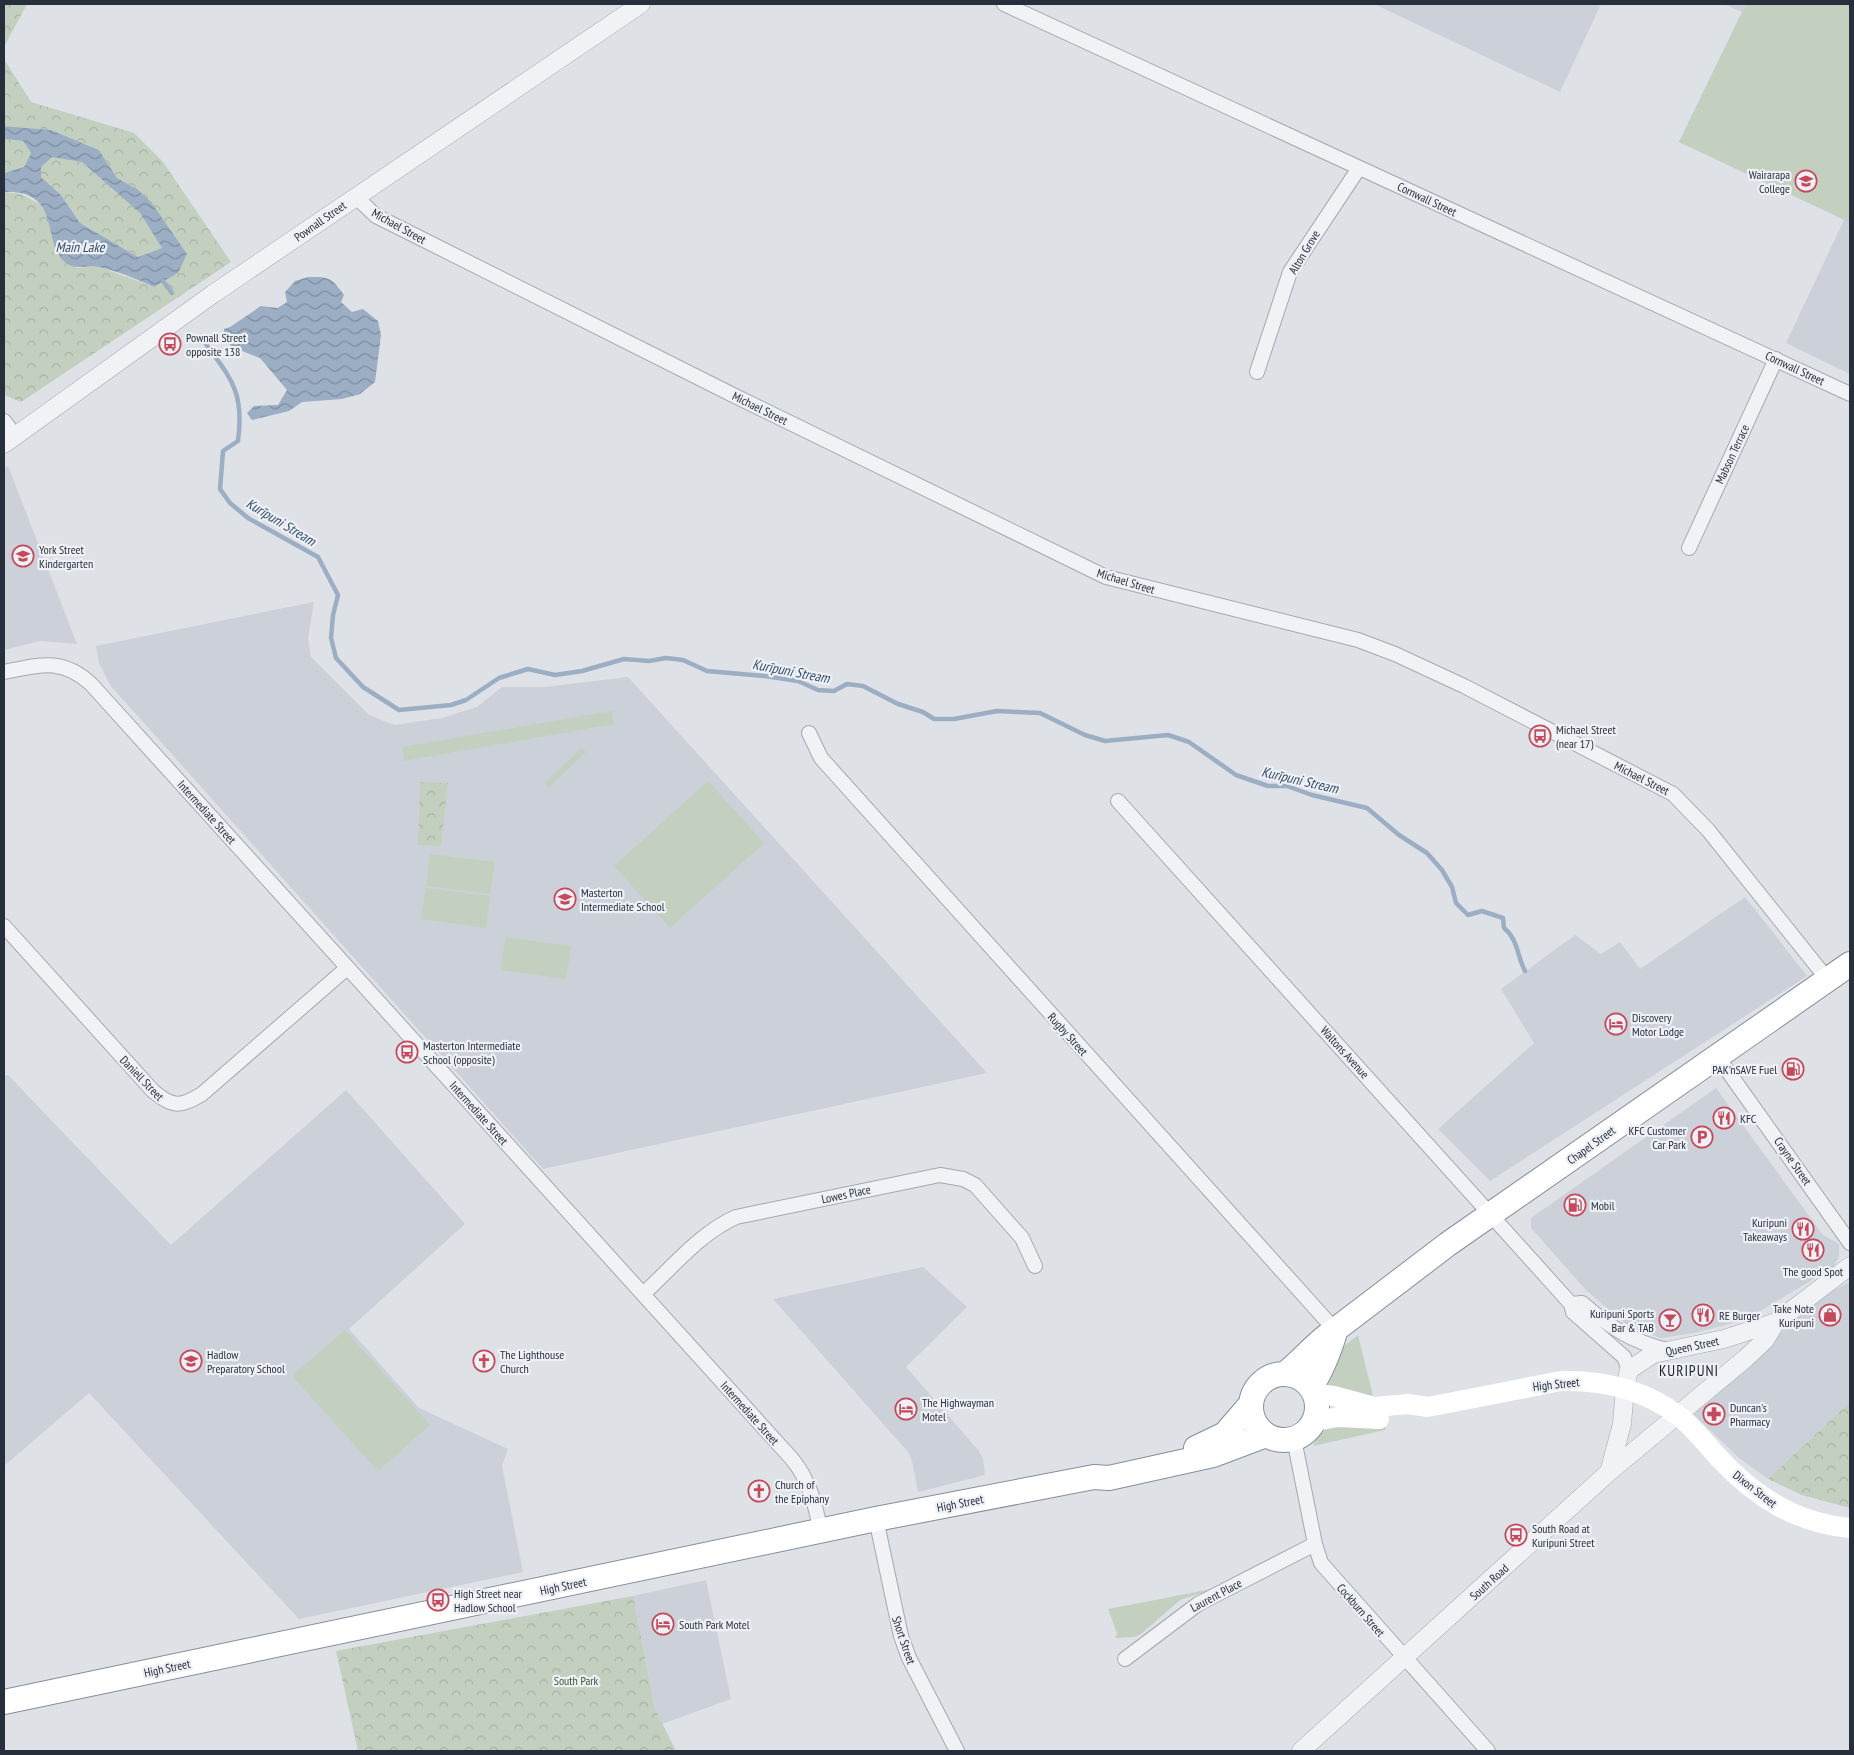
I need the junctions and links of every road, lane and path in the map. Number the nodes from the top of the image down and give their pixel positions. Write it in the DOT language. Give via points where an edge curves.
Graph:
graph roads {
  1 [pos="641,4"];
  2 [pos="1004,4"];
  3 [pos="1359,168"];
  4 [pos="356,197"];
  5 [pos="1776,359"];
  6 [pos="1257,372"];
  7 [pos="1850,394"];
  8 [pos="7,433"];
  9 [pos="1689,548"];
  10 [pos="4,672"];
  11 [pos="809,733"];
  12 [pos="1118,801"];
  13 [pos="4,926"];
  14 [pos="1850,964"];
  15 [pos="347,968"];
  16 [pos="1828,980"];
  17 [pos="1717,1056"];
  18 [pos="1491,1214"];
  19 [pos="1850,1242"];
  20 [pos="1035,1266"];
  21 [pos="1850,1266"];
  22 [pos="643,1294"];
  23 [pos="1571,1304"];
  24 [pos="1776,1322"];
  25 [pos="1335,1330"];
  26 [pos="1670,1351"];
  27 [pos="1286,1373"];
  28 [pos="1627,1379"];
  29 [pos="1313,1390"];
  30 [pos="1250,1405"];
  31 [pos="1428,1407"];
  32 [pos="1679,1416"];
  33 [pos="1315,1420"];
  34 [pos="1266,1435"];
  35 [pos="1294,1439"];
  36 [pos="1609,1472"];
  37 [pos="1094,1477"];
  38 [pos="876,1519"];
  39 [pos="1850,1528"];
  40 [pos="821,1532"];
  41 [pos="1315,1544"];
  42 [pos="1404,1658"];
  43 [pos="1125,1659"];
  44 [pos="4,1702"];
  45 [pos="952,1750"];
  46 [pos="1301,1751"];
  47 [pos="1488,1751"];
  1 -- 4 [label="street, Pownall Street"];
  2 -- 3 [label="street, Cornwall Street"];
  3 -- 5 [label="street, Cornwall Street"];
  3 -- 6 [label="street, Alton Grove" via="1290,272"];
  4 -- 8 [label="street, Pownall Street"];
  4 -- 16 [label="street, Michael Street" via="376,216 428,243 1106,577 1358,640 1395,654 1673,794 1708,830"];
  5 -- 7 [label="street, Cornwall Street"];
  5 -- 9 [label="street, Mabson Terrace"];
  10 -- 15 [label="street, Intermediate Street" via="40,664 69,667 91,684"];
  11 -- 25 [label="street, Rugby Street" via="821,758"];
  12 -- 18 [label="street, Waltons Avenue"];
  13 -- 15 [label="street, Daniell Street" via="153,1091 167,1102 186,1103 202,1094"];
  14 -- 16 [label="highway, Chapel Street"];
  15 -- 22 [label="street, Intermediate Street"];
  16 -- 17 [label="highway, Chapel Street"];
  17 -- 18 [label="highway, Chapel Street"];
  17 -- 19 [label="street, Crayne Street"];
  18 -- 23 [label="street, Waltons Avenue"];
  18 -- 25 [label="highway, Chapel Street"];
  20 -- 22 [label="street, Lowes Place" via="1022,1238 975,1185 953,1176 940,1175 736,1217 720,1224 704,1237"];
  21 -- 24 [label="street, Queen Street"];
  22 -- 40 [label="street, Intermediate Street" via="803,1472 814,1499"];
  23 -- 26 [label="street, Waltons Avenue" via="1582,1303 1631,1339"];
  23 -- 28 [label="street, Waltons Avenue" via="1573,1312 1624,1357"];
  24 -- 26 [label="street, Queen Street" via="1724,1339"];
  24 -- 32 [label="street, Queen Street" via="1765,1340"];
  25 -- 27 [label="highway, Chapel Street" via="1318,1341"];
  25 -- 29 [label="highway"];
  26 -- 28 [label="street, Queen Street" via="1653,1354"];
  27 -- 29 [label="highway" via="1300,1377"];
  27 -- 30 [label="highway" via="1272,1375 1260,1383"];
  28 -- 31 [label="main road, High Street" via="1561,1381"];
  28 -- 32 [label="main road, High Street" via="1641,1394"];
  28 -- 36 [label="street" via="1622,1424"];
  29 -- 31 [label="main road, High Street" via="1374,1407 1408,1404"];
  29 -- 33 [label="highway" via="1318,1412"];
  30 -- 34 [label="highway" via="1253,1419"];
  30 -- 37 [label="highway, High Street" via="1225,1434 1211,1442 1187,1452 1107,1468"];
  31 -- 33 [label="main road, High Street" via="1411,1418 1338,1417"];
  32 -- 36 [label="street, South Road"];
  32 -- 39 [label="main road, Dixon Street" via="1742,1481 1766,1500 1816,1523"];
  33 -- 35 [label="highway" via="1310,1428"];
  34 -- 35 [label="highway"];
  34 -- 37 [label="highway, High Street" via="1213,1455 1108,1478"];
  35 -- 41 [label="street, Cockburn Street"];
  36 -- 42 [label="street, South Road"];
  37 -- 38 [label="highway, High Street"];
  38 -- 40 [label="highway, High Street"];
  38 -- 45 [label="street, Short Street" via="901,1636"];
  40 -- 44 [label="highway, High Street"];
  41 -- 42 [label="street, Cockburn Street" via="1325,1569"];
  41 -- 43 [label="street, Laurent Place" via="1198,1604"];
  42 -- 46 [label="street, South Road"];
  42 -- 47 [label="street, Cockburn Street"];
}
